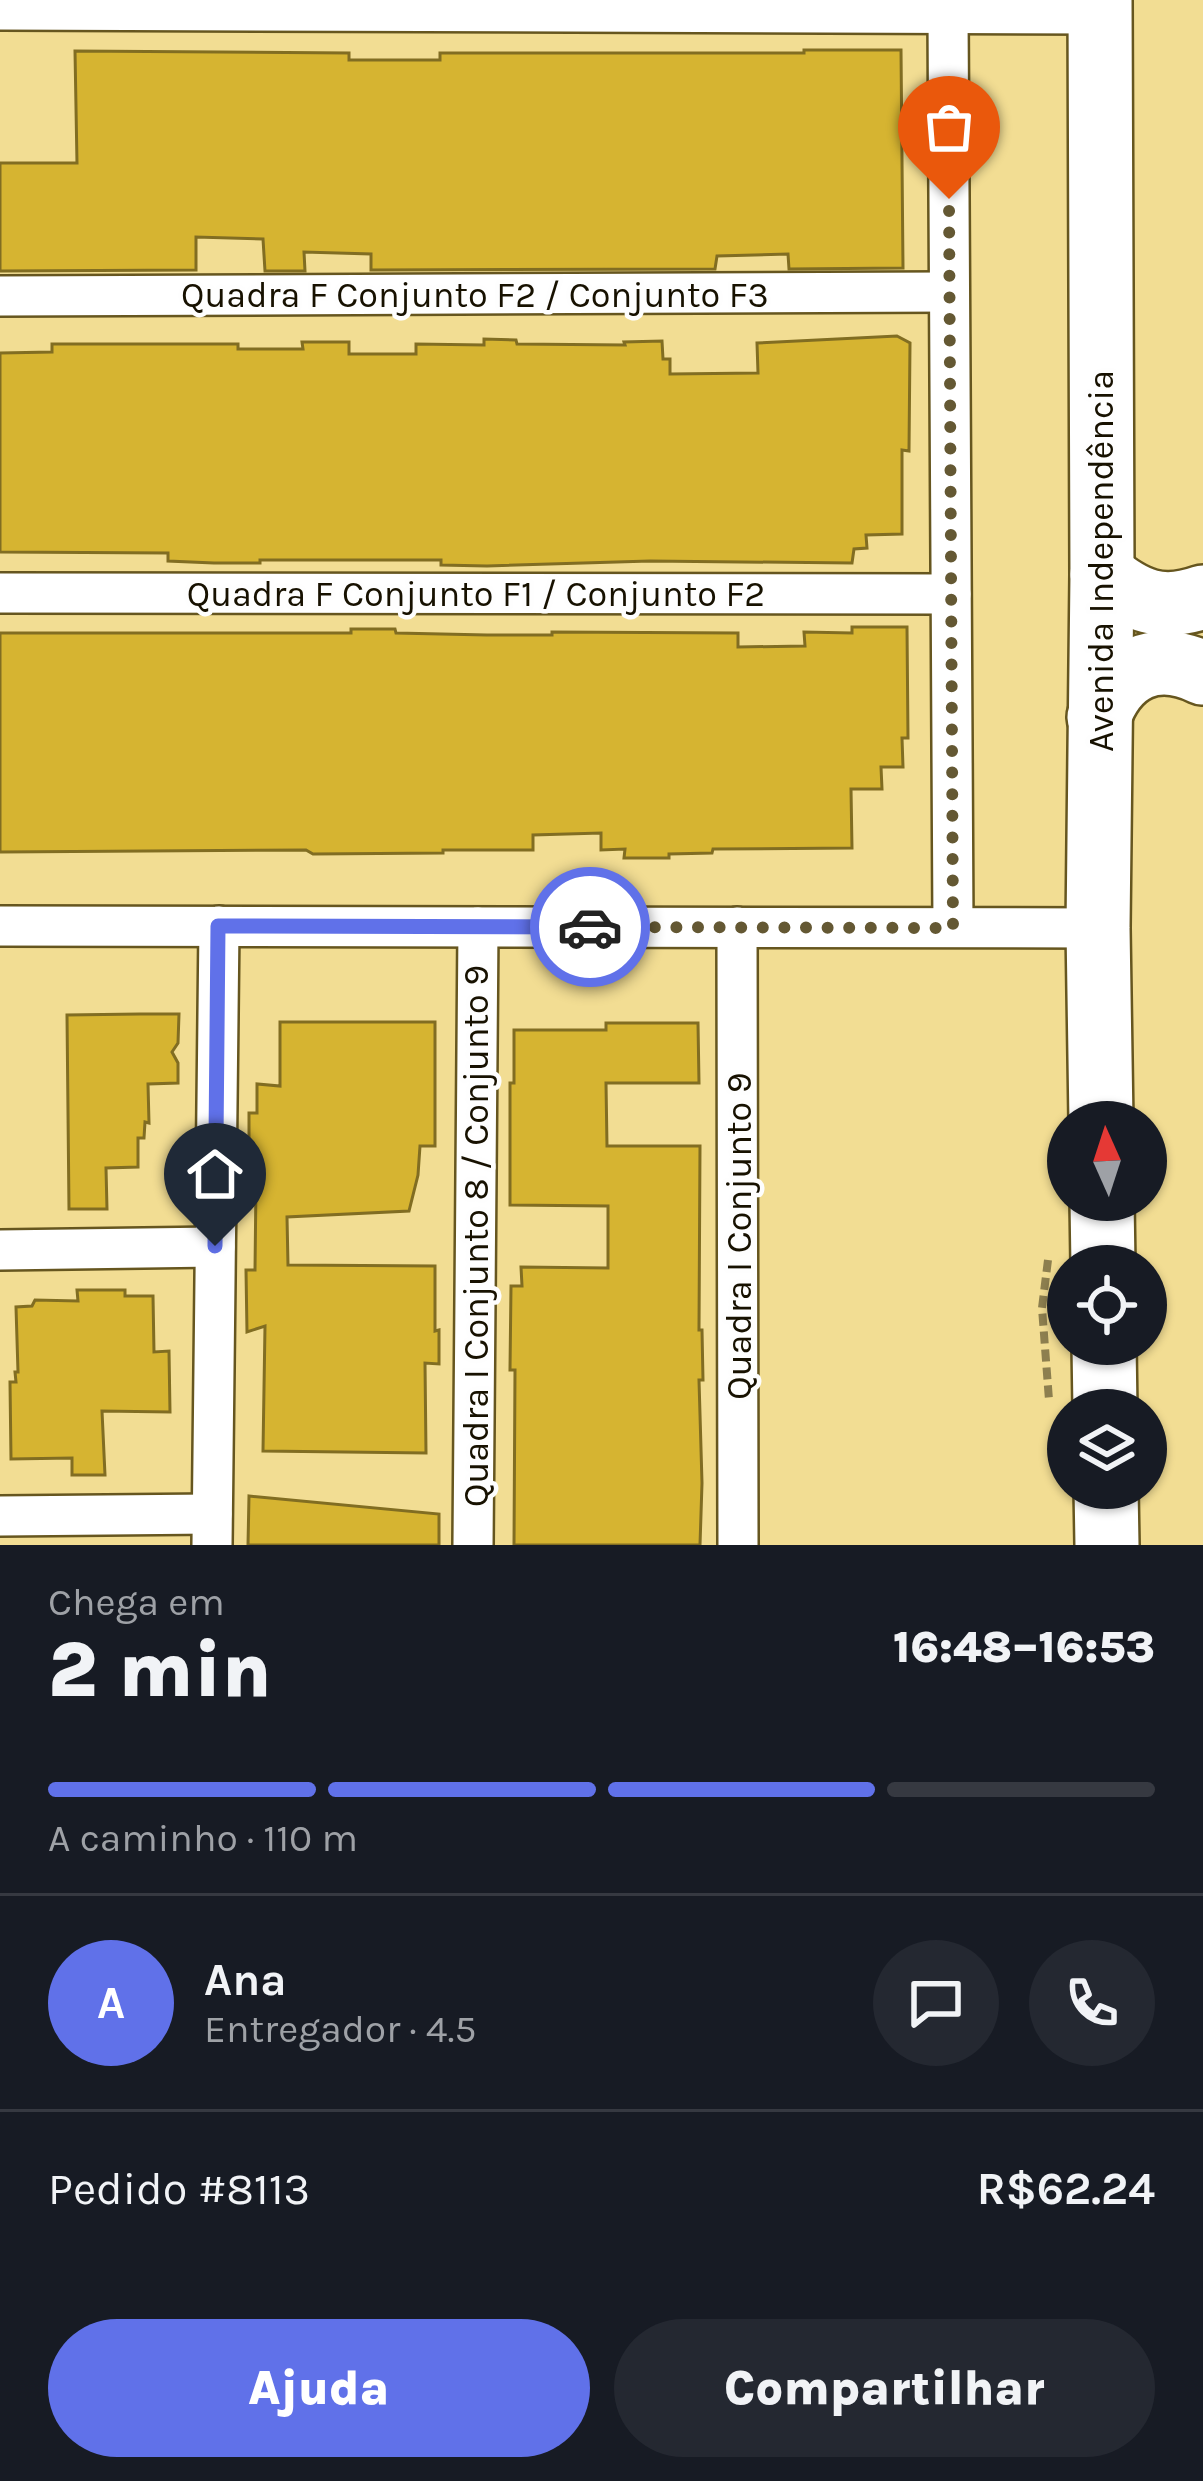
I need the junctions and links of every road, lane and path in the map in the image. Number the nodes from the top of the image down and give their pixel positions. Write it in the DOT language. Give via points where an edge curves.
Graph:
graph roads {
  1 [pos="344,6"];
  2 [pos="824,6"];
  3 [pos="1100,7"];
  4 [pos="0,10"];
  5 [pos="948,13"];
  6 [pos="949,292"];
  7 [pos="0,296"];
  8 [pos="1102,574"];
  9 [pos="0,592"];
  10 [pos="951,594"];
  11 [pos="1203,597"];
  12 [pos="1203,674"];
  13 [pos="1099,717"];
  14 [pos="0,926"];
  15 [pos="218,926"];
  16 [pos="478,927"];
  17 [pos="737,927"];
  18 [pos="953,928"];
  19 [pos="1098,928"];
  20 [pos="1101,1101"];
  21 [pos="215,1246"];
  22 [pos="0,1250"];
  23 [pos="1106,1509"];
  24 [pos="0,1516"];
  25 [pos="212,1529"];
  26 [pos="473,1545"];
  27 [pos="738,1545"];
  28 [pos="1107,1545"];
  1 -- 2 [label="street"];
  1 -- 4 [label="street"];
  2 -- 5 [label="street"];
  3 -- 5 [label="street"];
  3 -- 8 [label="main road, Avenida Independência"];
  5 -- 6 [label="street"];
  6 -- 7 [label="street, Quadra F Conjunto F2 / Conjunto F3"];
  6 -- 10 [label="street"];
  8 -- 11 [label="main road" via="1153,603"];
  8 -- 13 [label="main road, Avenida Independência"];
  9 -- 10 [label="street, Quadra F Conjunto F1 / Conjunto F2"];
  10 -- 18 [label="street"];
  12 -- 13 [label="main road" via="1164,662 1142,667 1122,678"];
  13 -- 19 [label="main road, Avenida Independência"];
  14 -- 15 [label="street"];
  15 -- 16 [label="street"];
  15 -- 21 [label="street"];
  16 -- 17 [label="street"];
  16 -- 26 [label="street, Quadra I Conjunto 8 / Conjunto 9"];
  17 -- 18 [label="street"];
  17 -- 27 [label="street, Quadra I Conjunto 9"];
  18 -- 19 [label="street"];
  19 -- 20 [label="main road, Avenida Independência"];
  21 -- 22 [label="street"];
  21 -- 25 [label="street"];
  23 -- 28 [label="main road"];
  24 -- 25 [label="street"];
}
